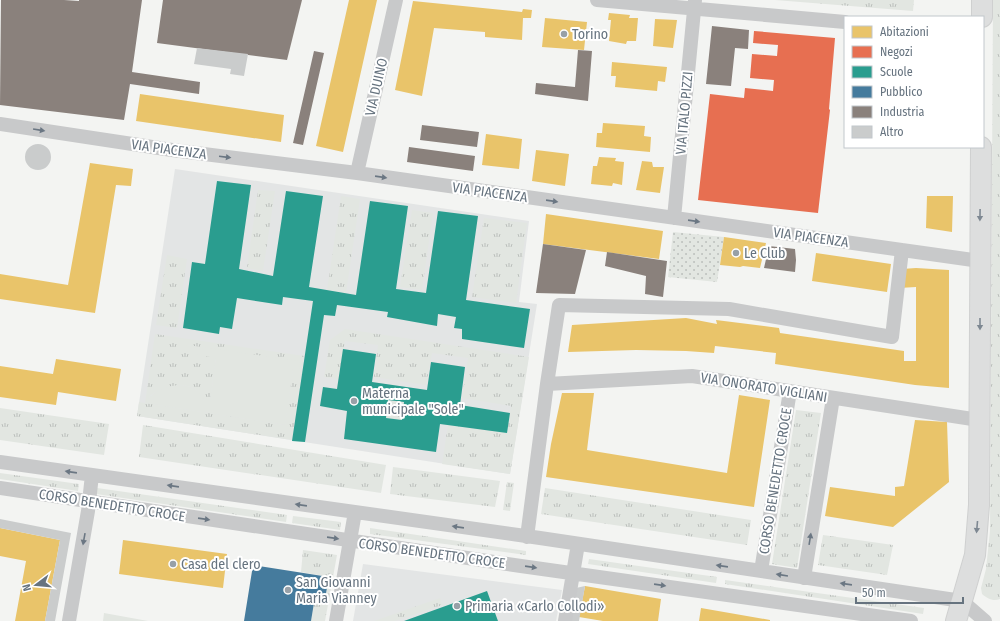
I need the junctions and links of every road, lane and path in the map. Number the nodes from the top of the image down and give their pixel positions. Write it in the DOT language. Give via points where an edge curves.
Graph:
graph roads {
  1 [pos="396,0"];
  2 [pos="597,0"];
  3 [pos="982,0"];
  4 [pos="695,4"];
  5 [pos="982,16"];
  6 [pos="844,22"];
  7 [pos="0,124"];
  8 [pos="981,148"];
  9 [pos="357,174"];
  10 [pos="674,218"];
  11 [pos="902,250"];
  12 [pos="980,260"];
  13 [pos="547,384"];
  14 [pos="790,391"];
  15 [pos="833,398"];
  16 [pos="979,420"];
  17 [pos="0,462"];
  18 [pos="92,475"];
  19 [pos="0,488"];
  20 [pos="89,500"];
  21 [pos="355,512"];
  22 [pos="527,537"];
  23 [pos="350,541"];
  24 [pos="578,544"];
  25 [pos="761,571"];
  26 [pos="573,573"];
  27 [pos="804,578"];
  28 [pos="962,601"];
  29 [pos="866,618"];
  30 [pos="69,621"];
  31 [pos="336,621"];
  32 [pos="565,621"];
  33 [pos="911,621"];
  34 [pos="956,621"];
  35 [pos="985,621"];
  1 -- 9 [label="street, VIA DUINO"];
  2 -- 4 [label="street"];
  3 -- 5 [label="main road"];
  4 -- 6 [label="street"];
  4 -- 10 [label="street, VIA ITALO PIZZI"];
  7 -- 9 [label="street, VIA PIACENZA, one-way"];
  8 -- 12 [label="main road, one-way"];
  9 -- 10 [label="street, VIA PIACENZA, one-way"];
  10 -- 11 [label="street, VIA PIACENZA, one-way"];
  11 -- 12 [label="street, VIA PIACENZA"];
  11 -- 13 [label="street" via="892,336 729,308 559,305"];
  12 -- 16 [label="main road, one-way"];
  13 -- 14 [label="street, VIA ONORATO VIGLIANI" via="692,376"];
  13 -- 22 [label="street"];
  14 -- 15 [label="street, VIA ONORATO VIGLIANI"];
  14 -- 25 [label="street, CORSO BENEDETTO CROCE"];
  15 -- 16 [label="street, VIA ONORATO VIGLIANI"];
  27 -- 15 [label="street, one-way"];
  16 -- 28 [label="main road, one-way" via="979,505 975,555"];
  18 -- 17 [label="street, CORSO BENEDETTO CROCE, one-way"];
  18 -- 20 [label="street"];
  21 -- 18 [label="street, CORSO BENEDETTO CROCE, one-way"];
  19 -- 20 [label="street, CORSO BENEDETTO CROCE"];
  20 -- 23 [label="street, CORSO BENEDETTO CROCE, one-way" via="112,506"];
  20 -- 30 [label="street, one-way"];
  22 -- 21 [label="street, CORSO BENEDETTO CROCE, one-way"];
  21 -- 23 [label="street"];
  22 -- 24 [label="street, CORSO BENEDETTO CROCE"];
  23 -- 26 [label="street, CORSO BENEDETTO CROCE, one-way"];
  23 -- 31 [label="street"];
  25 -- 24 [label="street, CORSO BENEDETTO CROCE, one-way"];
  24 -- 26 [label="street"];
  27 -- 25 [label="street, CORSO BENEDETTO CROCE, one-way"];
  26 -- 29 [label="street, CORSO BENEDETTO CROCE, one-way"];
  26 -- 32 [label="street"];
  28 -- 27 [label="street, CORSO BENEDETTO CROCE, one-way"];
  28 -- 34 [label="main road"];
  28 -- 35 [label="street"];
  29 -- 33 [label="street, CORSO BENEDETTO CROCE"];
}
